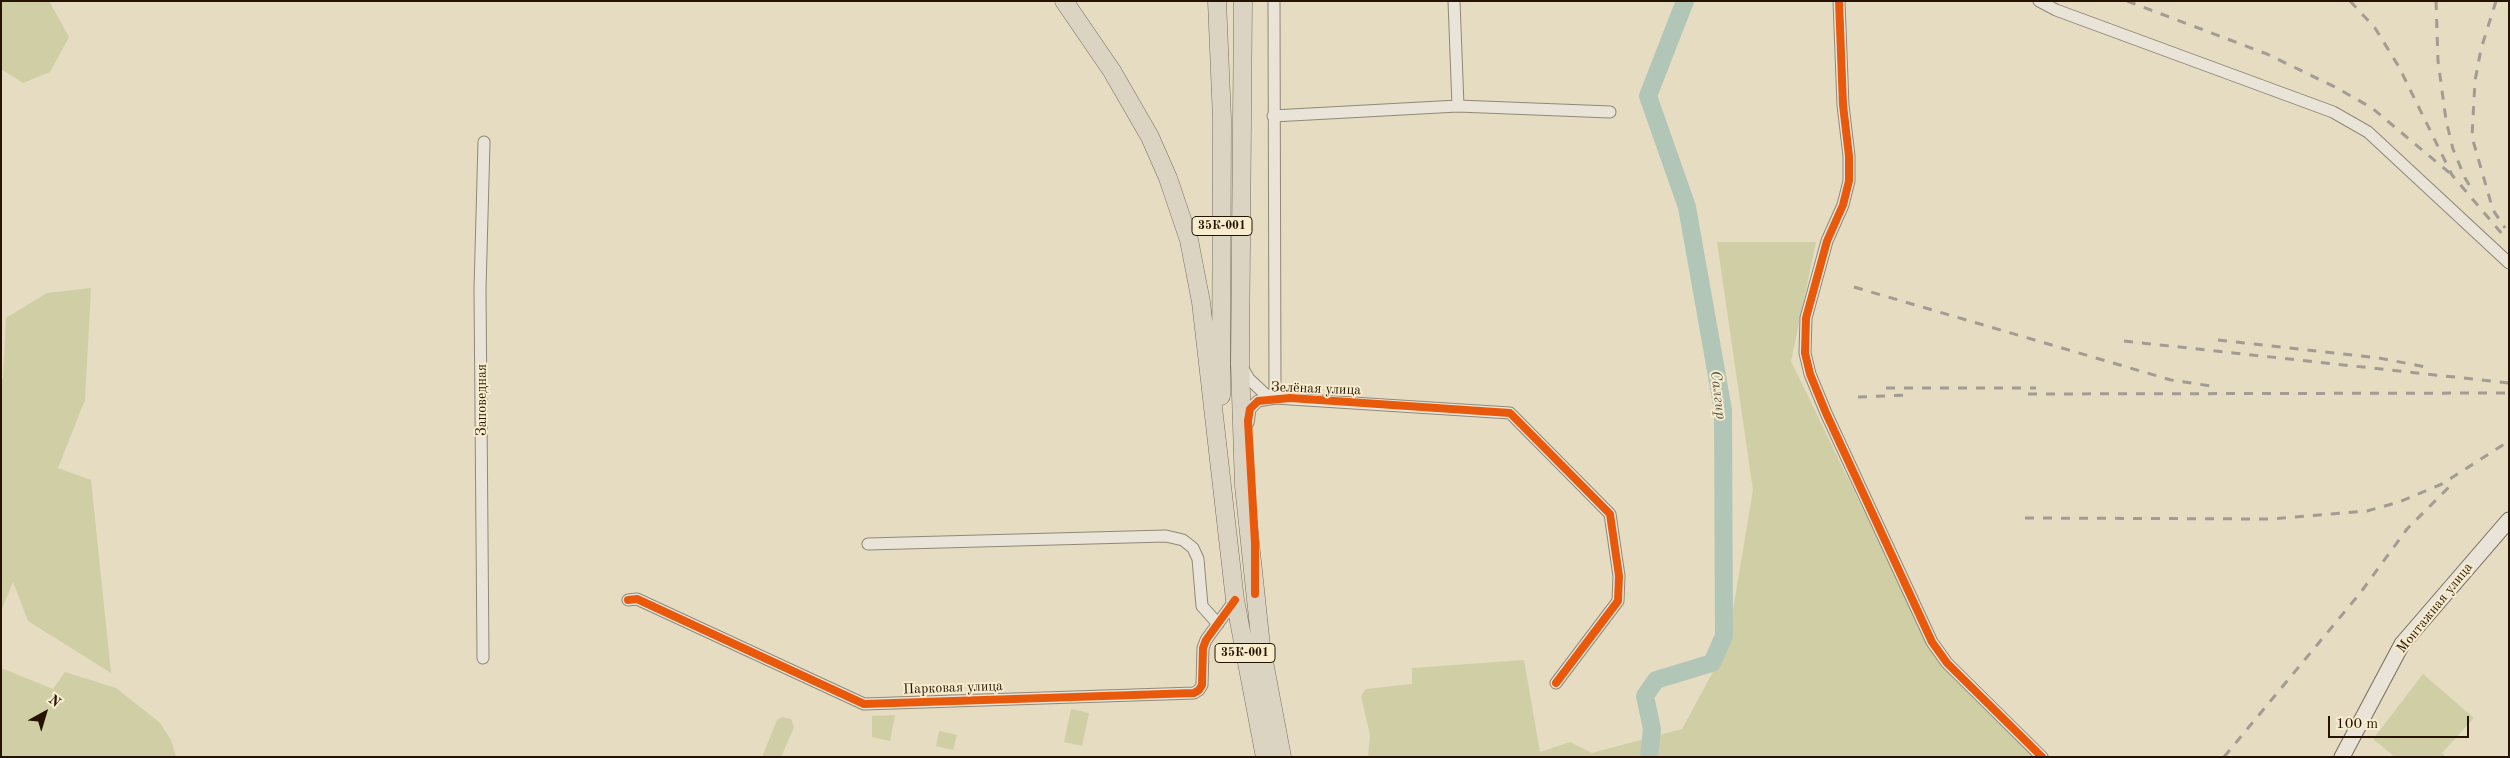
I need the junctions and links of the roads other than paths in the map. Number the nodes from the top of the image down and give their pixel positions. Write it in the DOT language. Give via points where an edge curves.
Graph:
graph roads {
  1 [pos="1064,1"];
  2 [pos="1217,1"];
  3 [pos="1236,1"];
  4 [pos="1243,1"];
  5 [pos="1274,1"];
  6 [pos="1454,1"];
  7 [pos="1839,1"];
  8 [pos="2039,1"];
  9 [pos="1241,43"];
  10 [pos="1458,106"];
  11 [pos="1610,112"];
  12 [pos="1273,116"];
  13 [pos="484,142"];
  14 [pos="2509,263"];
  15 [pos="1240,364"];
  16 [pos="1271,398"];
  17 [pos="1220,451"];
  18 [pos="2509,520"];
  19 [pos="868,544"];
  20 [pos="1255,594"];
  21 [pos="628,600"];
  22 [pos="1236,600"];
  23 [pos="1218,624"];
  24 [pos="483,658"];
  25 [pos="1556,683"];
  26 [pos="1265,757"];
  27 [pos="1282,757"];
  28 [pos="2042,757"];
  29 [pos="2342,757"];
  1 -- 17 [label="main road" via="1134,106 1168,178 1189,240 1201,302"];
  2 -- 17 [label="main road, 35К-001" via="1222,119"];
  3 -- 9 [label="main road"];
  4 -- 9 [label="main road, 35К-001"];
  5 -- 12 [label="street"];
  6 -- 10 [label="street"];
  7 -- 28 [label="street" via="1849,181 1843,205 1827,241 1806,318 1805,353 1810,374 1932,642 1947,662"];
  8 -- 14 [label="street" via="2065,14 2333,112 2368,132"];
  9 -- 15 [label="main road, 35К-001"];
  10 -- 11 [label="street"];
  10 -- 12 [label="street"];
  12 -- 16 [label="street"];
  13 -- 24 [label="street, Заповедная" via="480,289"];
  15 -- 16 [label="street" via="1256,386"];
  15 -- 20 [label="main road, 35К-001" via="1244,486"];
  16 -- 20 [label="street, Зелёная улица" via="1258,401 1250,409 1248,420"];
  16 -- 25 [label="street, Зелёная улица" via="1510,413 1610,514 1619,576 1618,601"];
  17 -- 22 [label="main road, 35К-001"];
  18 -- 29 [label="street, Монтажная улица" via="2402,644"];
  19 -- 23 [label="street" via="1166,536 1183,540 1193,548 1198,559 1202,606"];
  20 -- 27 [label="main road, 35К-001" via="1269,697"];
  21 -- 23 [label="street, Парковая улица" via="636,600 864,704 1194,693 1202,685 1206,640"];
  22 -- 23 [label="street, Парковая улица"];
  22 -- 26 [label="main road, 35К-001"];
}
